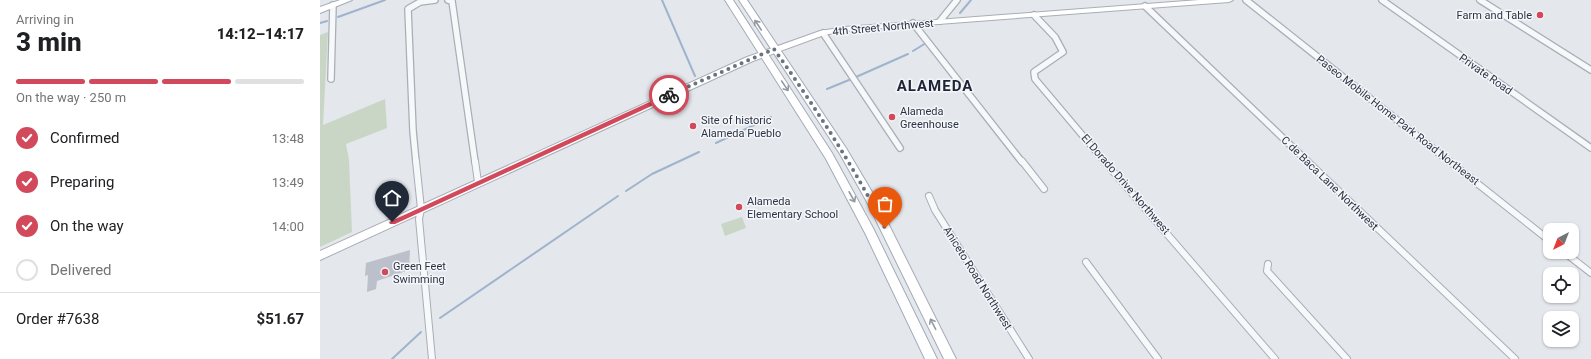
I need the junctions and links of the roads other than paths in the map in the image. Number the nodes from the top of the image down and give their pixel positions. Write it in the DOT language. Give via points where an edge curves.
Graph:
graph roads {
  1 [pos="348,0"];
  2 [pos="435,0"];
  3 [pos="448,0"];
  4 [pos="729,0"];
  5 [pos="743,0"];
  6 [pos="957,0"];
  7 [pos="1229,0"];
  8 [pos="1246,0"];
  9 [pos="1382,0"];
  10 [pos="1480,0"];
  11 [pos="1214,1"];
  12 [pos="333,5"];
  13 [pos="1145,6"];
  14 [pos="320,10"];
  15 [pos="1034,15"];
  16 [pos="940,21"];
  17 [pos="913,23"];
  18 [pos="823,33"];
  19 [pos="774,49"];
  20 [pos="763,53"];
  21 [pos="1591,70"];
  22 [pos="331,79"];
  23 [pos="900,148"];
  24 [pos="1591,148"];
  25 [pos="478,182"];
  26 [pos="1044,190"];
  27 [pos="929,196"];
  28 [pos="421,209"];
  29 [pos="1543,235"];
  30 [pos="320,256"];
  31 [pos="1573,259"];
  32 [pos="1086,262"];
  33 [pos="1268,264"];
  34 [pos="1591,273"];
  35 [pos="432,359"];
  36 [pos="931,359"];
  37 [pos="950,359"];
  38 [pos="1029,359"];
  39 [pos="1158,359"];
  40 [pos="1275,359"];
  41 [pos="1347,359"];
  42 [pos="1515,359"];
  1 -- 12 [label="main road"];
  2 -- 28 [label="street" via="420,2 408,9 413,131"];
  3 -- 25 [label="street" via="452,1"];
  4 -- 20 [label="main road"];
  19 -- 5 [label="main road, one-way"];
  6 -- 16 [label="street"];
  7 -- 11 [label="main road, 4th Street Northwest"];
  8 -- 29 [label="street, Paseo Mobile Home Park Road Northeast"];
  9 -- 24 [label="street, Private Road"];
  10 -- 21 [label="street"];
  11 -- 13 [label="main road, 4th Street Northwest"];
  12 -- 14 [label="main road"];
  12 -- 22 [label="street"];
  13 -- 15 [label="main road, 4th Street Northwest"];
  13 -- 42 [label="street, C de Baca Lane Northwest"];
  15 -- 16 [label="main road, 4th Street Northwest"];
  15 -- 40 [label="street, El Dorado Drive Northwest" via="1053,34 1062,52 1055,60 1040,66 1034,72 1035,79"];
  16 -- 17 [label="main road, 4th Street Northwest"];
  17 -- 18 [label="main road, 4th Street Northwest"];
  17 -- 26 [label="street"];
  18 -- 19 [label="main road, 4th Street Northwest"];
  18 -- 23 [label="street"];
  19 -- 20 [label="main road, 4th Street Northwest"];
  37 -- 19 [label="main road, one-way" via="871,200 817,110"];
  20 -- 25 [label="main road, 4th Street Northwest"];
  20 -- 36 [label="main road, one-way" via="804,114 857,206"];
  25 -- 28 [label="main road, 4th Street Northwest"];
  27 -- 38 [label="street, Aniceto Road Northwest" via="935,210"];
  28 -- 30 [label="main road, 4th Street Northwest"];
  28 -- 35 [label="street" via="419,219"];
  31 -- 34 [label="street"];
  32 -- 39 [label="street"];
  33 -- 41 [label="street" via="1267,271"];
}
